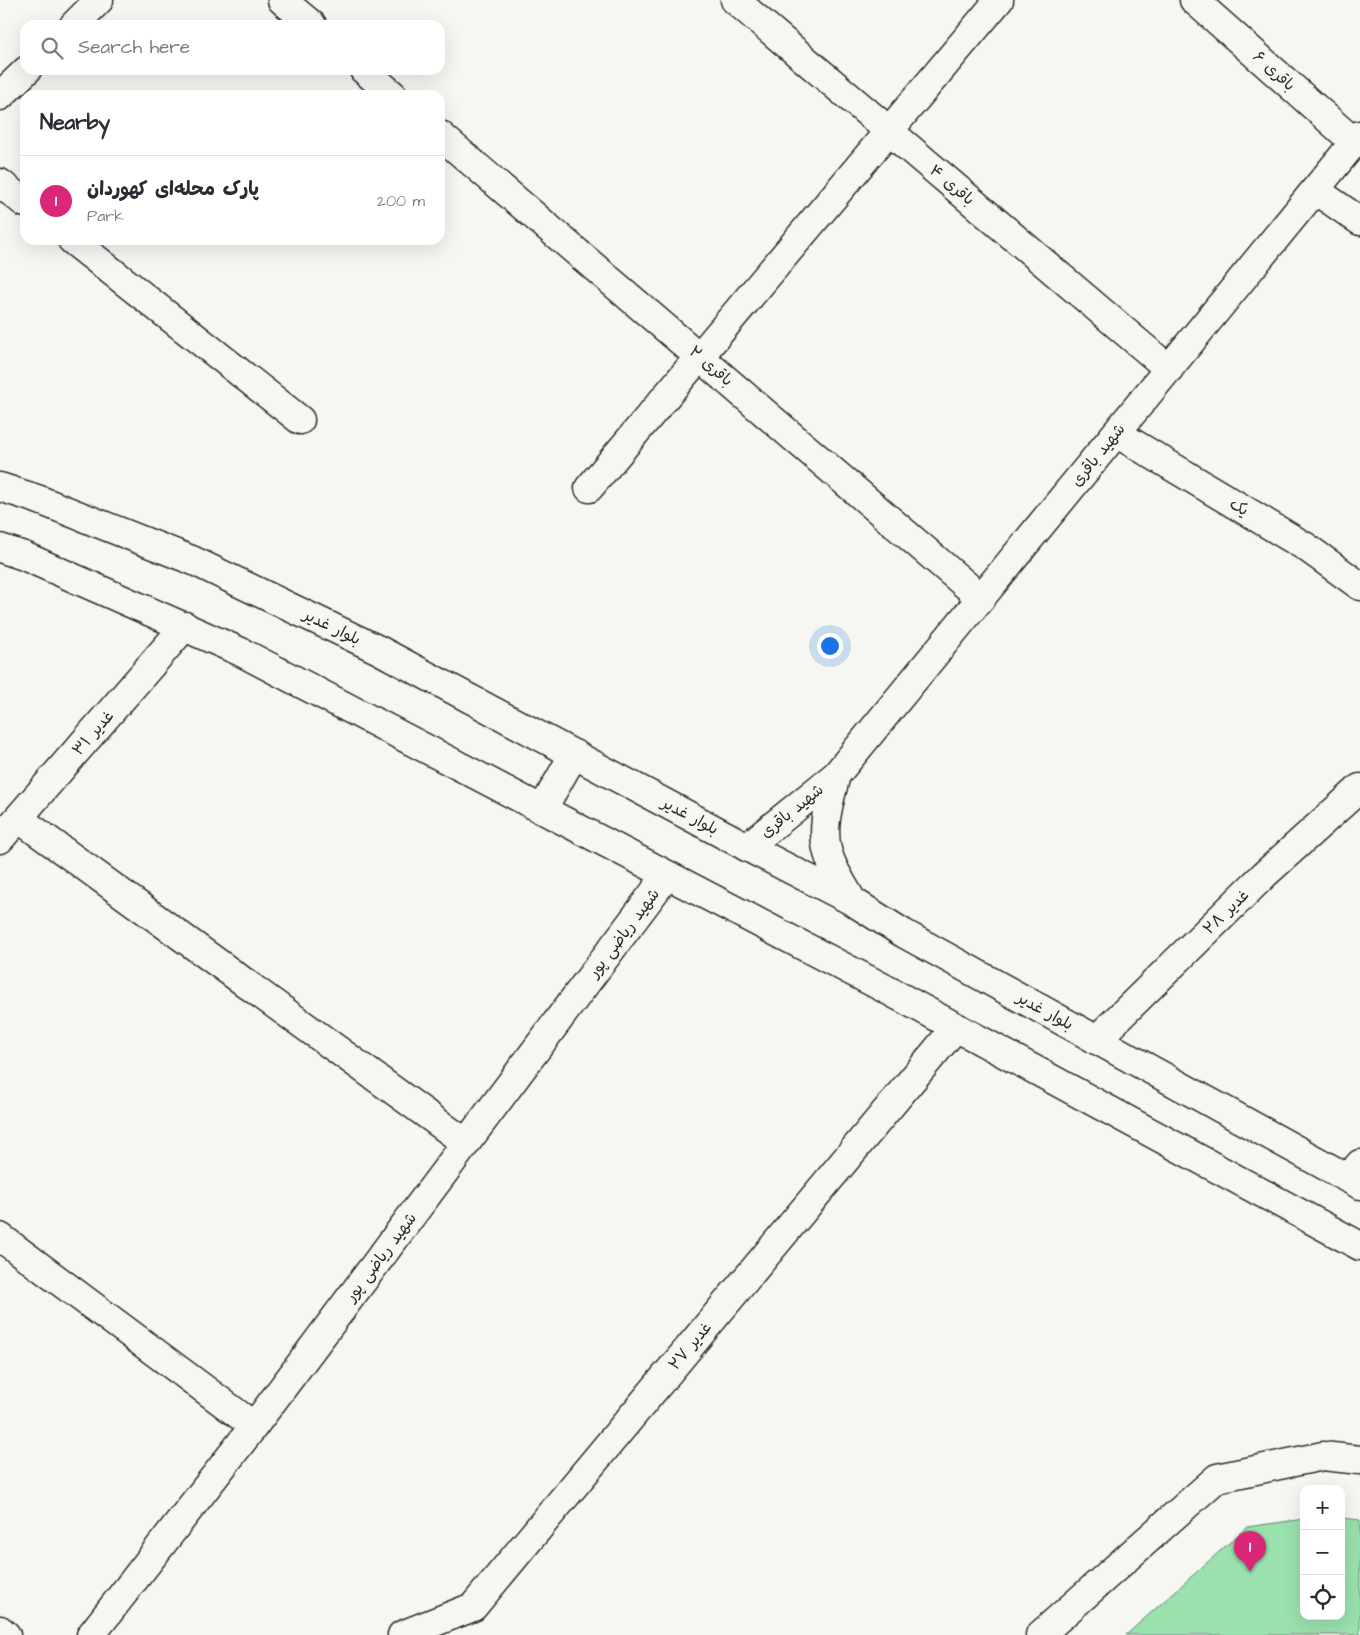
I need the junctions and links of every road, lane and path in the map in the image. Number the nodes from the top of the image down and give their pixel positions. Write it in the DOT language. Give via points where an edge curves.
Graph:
graph roads {
  1 [pos="100,0"];
  2 [pos="282,0"];
  3 [pos="735,0"];
  4 [pos="1000,0"];
  5 [pos="1194,0"];
  6 [pos="79,20"];
  7 [pos="306,20"];
  8 [pos="22,75"];
  9 [pos="370,75"];
  10 [pos="387,90"];
  11 [pos="0,96"];
  12 [pos="889,131"];
  13 [pos="445,139"];
  14 [pos="1357,139"];
  15 [pos="0,183"];
  16 [pos="1315,190"];
  17 [pos="20,199"];
  18 [pos="1360,221"];
  19 [pos="78,245"];
  20 [pos="699,357"];
  21 [pos="1169,369"];
  22 [pos="300,420"];
  23 [pos="1116,434"];
  24 [pos="0,486"];
  25 [pos="589,488"];
  26 [pos="0,548"];
  27 [pos="1360,586"];
  28 [pos="981,598"];
  29 [pos="185,626"];
  30 [pos="574,754"];
  31 [pos="836,775"];
  32 [pos="1360,788"];
  33 [pos="542,810"];
  34 [pos="18,818"];
  35 [pos="0,839"];
  36 [pos="747,847"];
  37 [pos="667,876"];
  38 [pos="852,901"];
  39 [pos="956,1027"];
  40 [pos="1096,1040"];
  41 [pos="466,1143"];
  42 [pos="1356,1176"];
  43 [pos="0,1237"];
  44 [pos="1360,1246"];
  45 [pos="254,1426"];
  46 [pos="1360,1460"];
  47 [pos="0,1630"];
  48 [pos="6,1635"];
  49 [pos="91,1635"];
  50 [pos="402,1635"];
  51 [pos="1040,1635"];
  1 -- 6 [label="street"];
  2 -- 7 [label="street"];
  3 -- 12 [label="street, باقری ۴"];
  4 -- 12 [label="street"];
  5 -- 14 [label="street, باقری ۶"];
  8 -- 11 [label="street"];
  9 -- 10 [label="street"];
  12 -- 20 [label="street"];
  12 -- 21 [label="street, باقری ۴"];
  13 -- 20 [label="street, باقری ۲"];
  14 -- 16 [label="street, شهید باقری"];
  15 -- 17 [label="street"];
  16 -- 18 [label="street"];
  16 -- 21 [label="street, شهید باقری"];
  19 -- 22 [label="street"];
  20 -- 25 [label="street"];
  20 -- 28 [label="street, باقری ۲"];
  21 -- 23 [label="street, شهید باقری"];
  23 -- 27 [label="street, یک" via="1306,547"];
  23 -- 28 [label="street, شهید باقری"];
  24 -- 30 [label="street, بلوار غدیر" via="194,561 379,650"];
  26 -- 29 [label="street"];
  28 -- 31 [label="street, شهید باقری"];
  29 -- 33 [label="street" via="241,652"];
  29 -- 34 [label="street, غدیر ۳۱"];
  30 -- 33 [label="street"];
  30 -- 36 [label="street, بلوار غدیر"];
  31 -- 36 [label="street, شهید باقری"];
  31 -- 38 [label="street, شهید باقری" via="826,813 826,837 829,858"];
  32 -- 40 [label="street, غدیر ۲۸" via="1264,875"];
  33 -- 37 [label="street"];
  34 -- 35 [label="street, غدیر ۳۱"];
  34 -- 41 [label="street"];
  36 -- 38 [label="street, بلوار غدیر"];
  37 -- 39 [label="street"];
  37 -- 41 [label="street, شهید ریاضی پور"];
  38 -- 40 [label="street, بلوار غدیر" via="903,933"];
  39 -- 44 [label="street"];
  39 -- 50 [label="street, غدیر ۲۷" via="473,1607"];
  40 -- 42 [label="street, بلوار غدیر"];
  41 -- 45 [label="street, شهید ریاضی پور"];
  43 -- 45 [label="street"];
  45 -- 49 [label="street, شهید ریاضی پور"];
  46 -- 51 [label="street" via="1323,1456 1217,1478"];
  47 -- 48 [label="street"];
}
